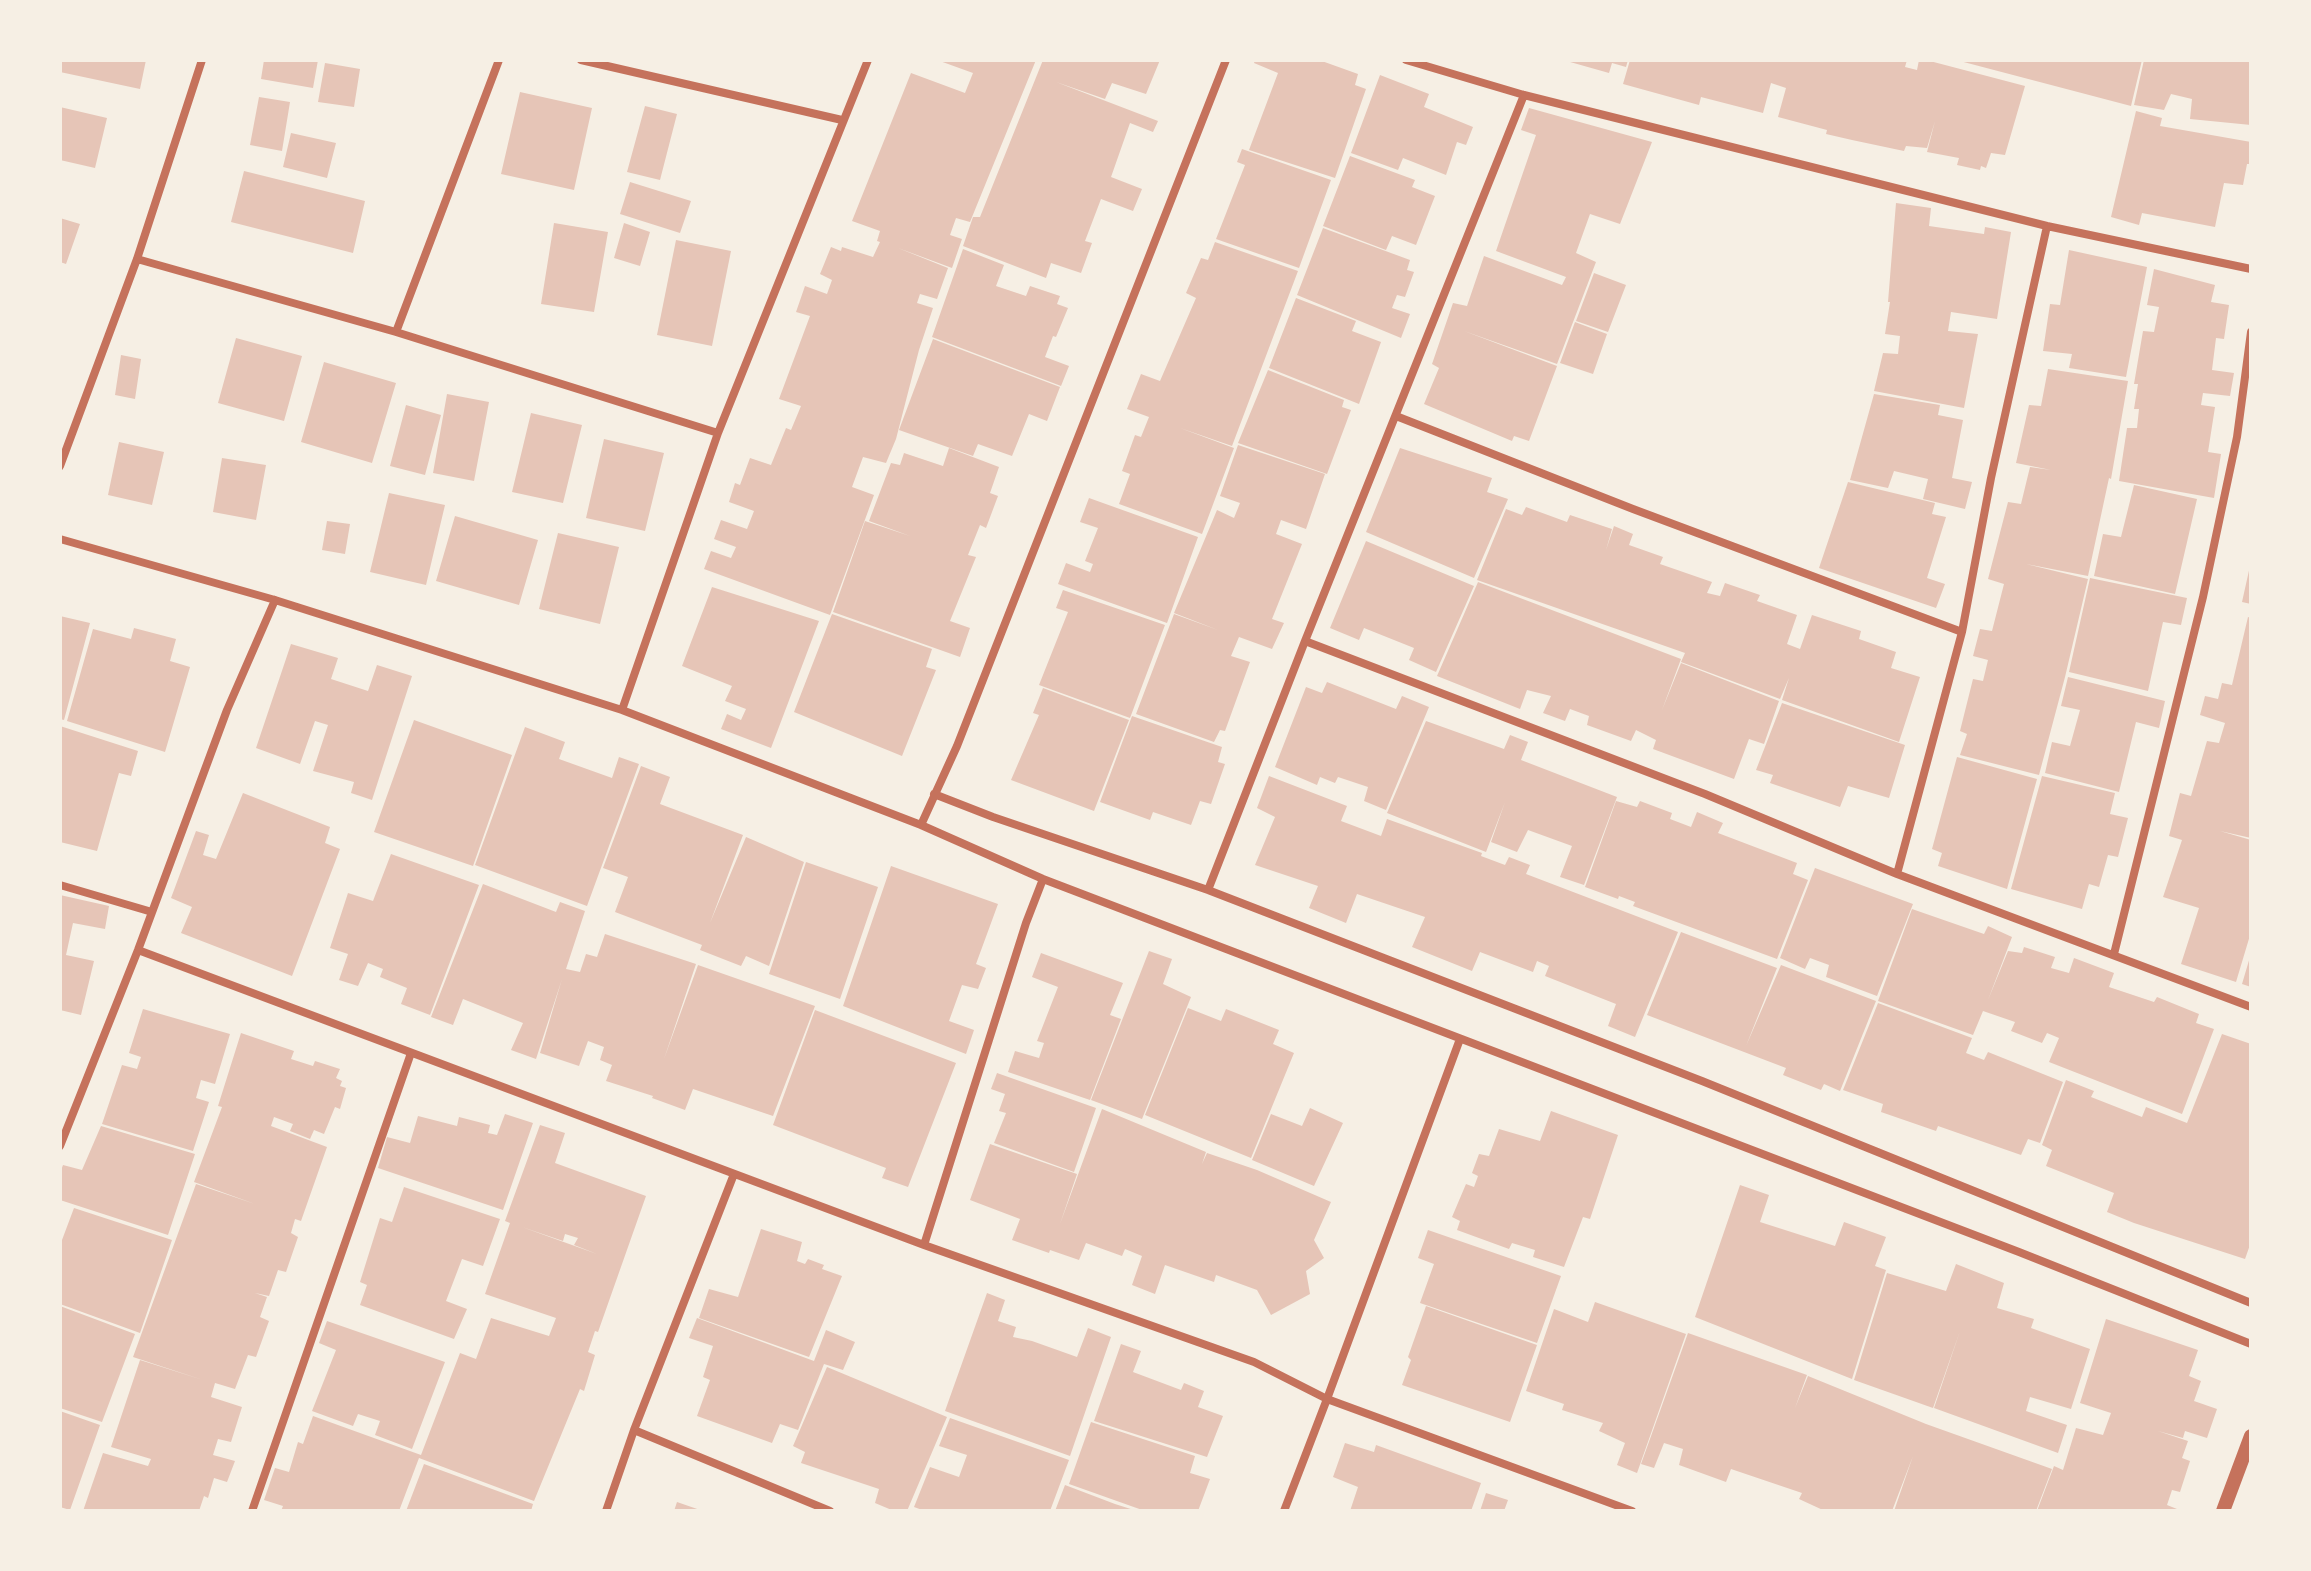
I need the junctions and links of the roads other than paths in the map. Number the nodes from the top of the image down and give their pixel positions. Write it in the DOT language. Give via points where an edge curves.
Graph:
graph roads {
  1 [pos="202,60"];
  2 [pos="499,60"];
  3 [pos="581,60"];
  4 [pos="868,60"];
  5 [pos="1226,60"];
  6 [pos="1406,60"];
  7 [pos="1524,95"];
  8 [pos="842,120"];
  9 [pos="2047,226"];
  10 [pos="137,259"];
  11 [pos="2251,269"];
  12 [pos="396,332"];
  13 [pos="2251,332"];
  14 [pos="1396,416"];
  15 [pos="718,433"];
  16 [pos="60,466"];
  17 [pos="60,539"];
  18 [pos="275,600"];
  19 [pos="1962,632"];
  20 [pos="1305,641"];
  21 [pos="622,710"];
  22 [pos="934,794"];
  23 [pos="921,825"];
  24 [pos="1897,874"];
  25 [pos="1043,879"];
  26 [pos="60,885"];
  27 [pos="1208,890"];
  28 [pos="152,912"];
  29 [pos="138,950"];
  30 [pos="2114,954"];
  31 [pos="2251,1007"];
  32 [pos="1460,1039"];
  33 [pos="411,1053"];
  34 [pos="60,1146"];
  35 [pos="734,1174"];
  36 [pos="924,1245"];
  37 [pos="2251,1303"];
  38 [pos="2251,1344"];
  39 [pos="1327,1399"];
  40 [pos="634,1430"];
  41 [pos="2251,1436"];
  42 [pos="252,1511"];
  43 [pos="606,1511"];
  44 [pos="830,1511"];
  45 [pos="1284,1511"];
  46 [pos="1632,1511"];
  47 [pos="2223,1511"];
  1 -- 10 [label="street"];
  2 -- 12 [label="street"];
  3 -- 8 [label="street"];
  4 -- 8 [label="street"];
  5 -- 22 [label="street"];
  6 -- 7 [label="street"];
  7 -- 9 [label="street"];
  7 -- 14 [label="street"];
  8 -- 15 [label="street"];
  9 -- 11 [label="street"];
  9 -- 19 [label="street"];
  10 -- 12 [label="street"];
  10 -- 16 [label="street"];
  12 -- 15 [label="street"];
  13 -- 30 [label="street" via="2237,437 2203,597"];
  14 -- 19 [label="street"];
  14 -- 20 [label="street"];
  15 -- 21 [label="street"];
  17 -- 18 [label="street"];
  18 -- 21 [label="street"];
  18 -- 28 [label="street" via="227,710"];
  19 -- 24 [label="street"];
  20 -- 24 [label="street" via="1705,794"];
  20 -- 27 [label="street"];
  21 -- 23 [label="street"];
  22 -- 23 [label="street"];
  22 -- 27 [label="street"];
  23 -- 25 [label="street"];
  24 -- 30 [label="street"];
  25 -- 32 [label="street"];
  25 -- 36 [label="street"];
  26 -- 28 [label="street"];
  27 -- 37 [label="street" via="1702,1081"];
  28 -- 29 [label="street"];
  29 -- 33 [label="street"];
  29 -- 34 [label="street"];
  30 -- 31 [label="street"];
  32 -- 38 [label="street"];
  32 -- 39 [label="street"];
  33 -- 35 [label="street"];
  33 -- 42 [label="street"];
  35 -- 36 [label="street"];
  35 -- 40 [label="street"];
  36 -- 39 [label="street" via="1254,1362"];
  39 -- 45 [label="street"];
  39 -- 46 [label="street"];
  40 -- 43 [label="street"];
  40 -- 44 [label="street"];
  41 -- 47 [label="street"];
}
